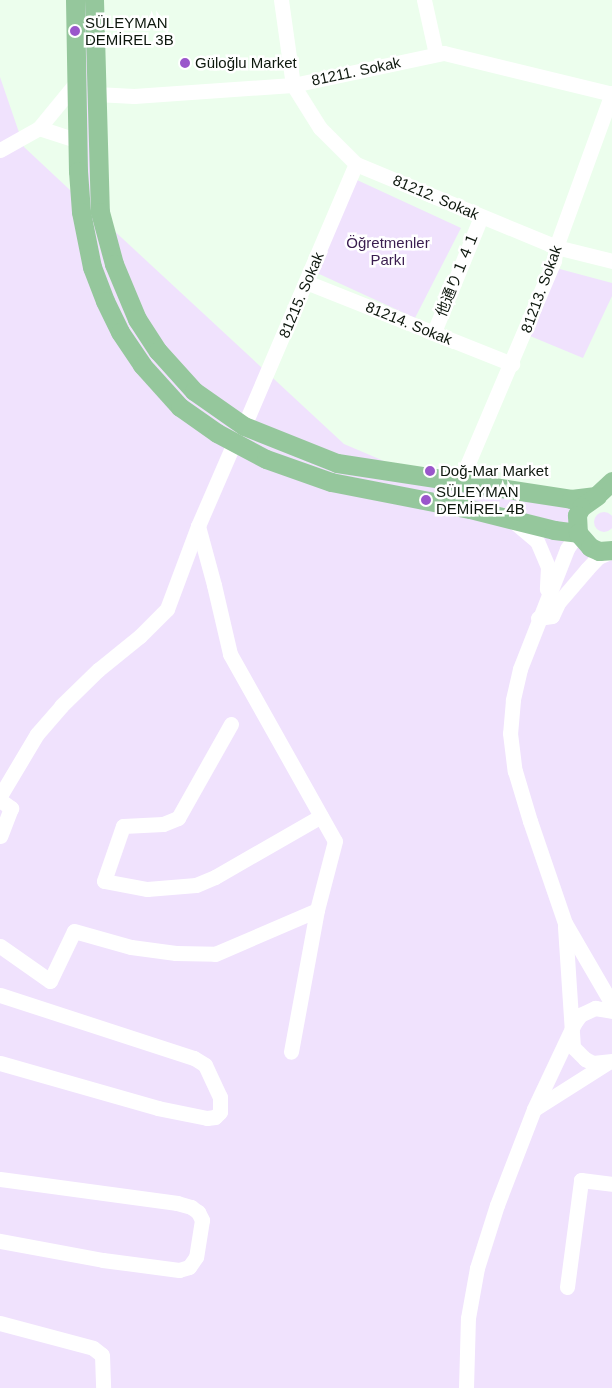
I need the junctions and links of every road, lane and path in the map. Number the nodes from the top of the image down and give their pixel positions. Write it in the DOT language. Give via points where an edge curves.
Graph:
graph roads {
  1 [pos="75,0"];
  2 [pos="94,0"];
  3 [pos="281,0"];
  4 [pos="424,0"];
  5 [pos="436,54"];
  6 [pos="75,84"];
  7 [pos="294,85"];
  8 [pos="96,94"];
  9 [pos="612,94"];
  10 [pos="39,128"];
  11 [pos="77,140"];
  12 [pos="0,150"];
  13 [pos="356,164"];
  14 [pos="481,217"];
  15 [pos="556,247"];
  16 [pos="612,261"];
  17 [pos="306,282"];
  18 [pos="434,332"];
  19 [pos="512,364"];
  20 [pos="244,426"];
  21 [pos="234,443"];
  22 [pos="612,481"];
  23 [pos="460,482"];
  24 [pos="604,496"];
  25 [pos="511,520"];
  26 [pos="198,526"];
  27 [pos="578,534"];
  28 [pos="612,551"];
  29 [pos="547,598"];
  30 [pos="538,618"];
  31 [pos="231,724"];
  32 [pos="0,796"];
  33 [pos="0,800"];
  34 [pos="321,816"];
  35 [pos="0,836"];
  36 [pos="317,910"];
  37 [pos="565,923"];
  38 [pos="0,946"];
  39 [pos="0,995"];
  40 [pos="612,1004"];
  41 [pos="612,1011"];
  42 [pos="572,1029"];
  43 [pos="291,1052"];
  44 [pos="611,1060"];
  45 [pos="0,1063"];
  46 [pos="534,1109"];
  47 [pos="0,1179"];
  48 [pos="612,1184"];
  49 [pos="0,1241"];
  50 [pos="567,1287"];
  51 [pos="0,1323"];
  52 [pos="104,1388"];
  53 [pos="466,1388"];
  1 -- 6 [label="main road"];
  2 -- 8 [label="main road"];
  3 -- 7 [label="street"];
  4 -- 5 [label="street"];
  5 -- 7 [label="street, 81211. Sokak"];
  5 -- 9 [label="street, 81211. Sokak" via="444,53"];
  6 -- 10 [label="street"];
  6 -- 11 [label="main road"];
  7 -- 8 [label="street, 81211. Sokak" via="134,96"];
  7 -- 13 [label="street, 81212. Sokak" via="320,128"];
  8 -- 20 [label="main road" via="100,212 114,264 137,319 158,351 194,391"];
  9 -- 15 [label="street, 81213. Sokak"];
  10 -- 11 [label="street"];
  10 -- 12 [label="street"];
  11 -- 21 [label="main road" via="81,212 92,267 120,332 142,365 180,407"];
  13 -- 14 [label="street, 81212. Sokak"];
  13 -- 17 [label="street, 81215. Sokak"];
  14 -- 15 [label="street, 81212. Sokak"];
  14 -- 18 [label="street, 他通り１４１"];
  15 -- 16 [label="street, 81212. Sokak"];
  15 -- 19 [label="street, 81213. Sokak" via="554,261"];
  17 -- 18 [label="street, 81214. Sokak"];
  17 -- 20 [label="street, 81215. Sokak"];
  18 -- 19 [label="street, 81214. Sokak"];
  19 -- 23 [label="street, 81213. Sokak"];
  20 -- 23 [label="main road" via="337,463"];
  21 -- 25 [label="main road" via="330,482"];
  21 -- 26 [label="street"];
  22 -- 24 [label="main road"];
  23 -- 24 [label="main road" via="571,499"];
  24 -- 27 [label="main road" via="581,507 577,515"];
  25 -- 27 [label="main road"];
  25 -- 29 [label="street" via="537,541 548,568"];
  26 -- 32 [label="street" via="167,609 62,706 37,734"];
  26 -- 34 [label="street" via="230,654"];
  27 -- 28 [label="main road" via="590,548"];
  27 -- 29 [label="street" via="566,549"];
  28 -- 30 [label="street" via="598,557 586,569 558,603 552,616"];
  29 -- 30 [label="street"];
  30 -- 37 [label="street" via="520,669 510,733 516,771 530,821"];
  31 -- 34 [label="street" via="178,818 163,824 123,826 104,881 147,889 196,885"];
  33 -- 35 [label="street" via="11,808"];
  34 -- 36 [label="street" via="335,841"];
  36 -- 38 [label="street" via="215,954 131,947 74,931 50,982"];
  36 -- 43 [label="street"];
  37 -- 40 [label="street"];
  37 -- 42 [label="street"];
  39 -- 45 [label="street" via="194,1058 205,1066 220,1098 220,1112 207,1118 158,1108"];
  41 -- 42 [label="street" via="603,1008 587,1010"];
  42 -- 44 [label="street" via="573,1046 585,1059 593,1063"];
  42 -- 46 [label="street"];
  44 -- 46 [label="street"];
  46 -- 53 [label="street" via="477,1268 468,1318"];
  47 -- 49 [label="street" via="177,1203 191,1207 202,1220 196,1257 189,1267 179,1270"];
  48 -- 50 [label="street" via="581,1180"];
  51 -- 52 [label="street" via="93,1348 102,1355"];
}
